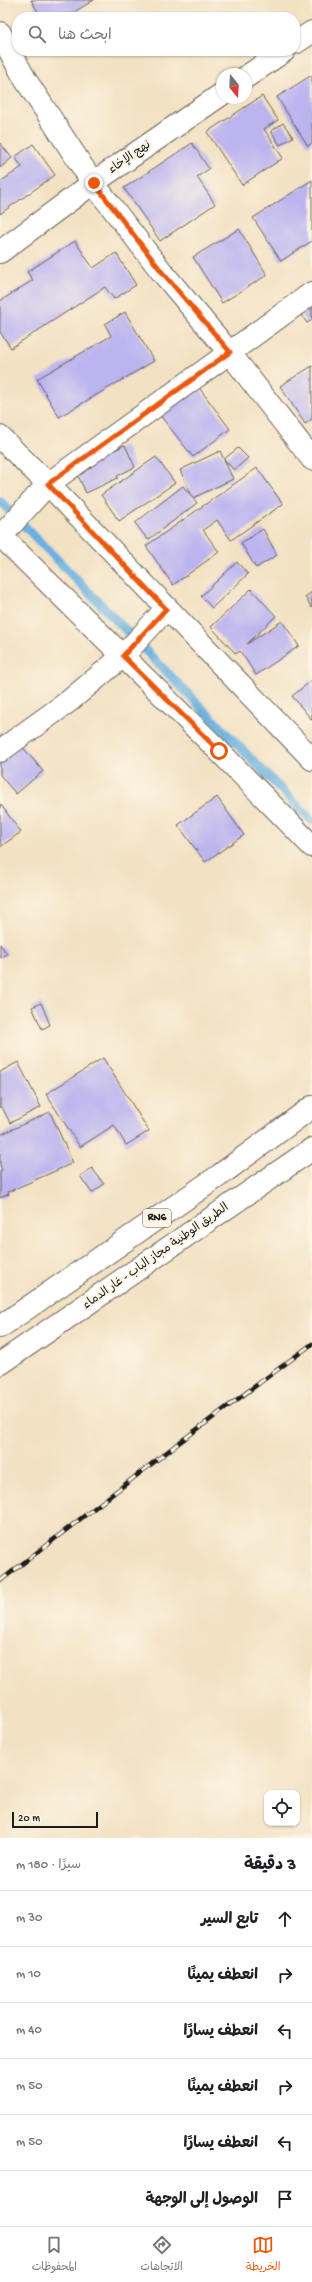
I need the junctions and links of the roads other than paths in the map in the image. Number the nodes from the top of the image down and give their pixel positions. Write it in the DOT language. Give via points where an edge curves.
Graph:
graph roads {
  1 [pos="312,32"];
  2 [pos="0,33"];
  3 [pos="300,40"];
  4 [pos="12,55"];
  5 [pos="12,56"];
  6 [pos="277,56"];
  7 [pos="252,73"];
  8 [pos="216,98"];
  9 [pos="94,183"];
  10 [pos="0,252"];
  11 [pos="312,292"];
  12 [pos="230,352"];
  13 [pos="0,437"];
  14 [pos="312,460"];
  15 [pos="48,484"];
  16 [pos="1,536"];
  17 [pos="166,609"];
  18 [pos="123,656"];
  19 [pos="0,751"];
  20 [pos="312,759"];
  21 [pos="312,846"];
  22 [pos="312,1107"];
  23 [pos="312,1149"];
  24 [pos="0,1327"];
  25 [pos="0,1364"];
  1 -- 3 [label="street"];
  2 -- 4 [label="street"];
  5 -- 9 [label="street"];
  6 -- 7 [label="street"];
  8 -- 9 [label="street, نهج الإخاء"];
  9 -- 10 [label="street, نهج الإخاء"];
  9 -- 12 [label="street" via="162,272"];
  11 -- 12 [label="street"];
  12 -- 14 [label="street"];
  12 -- 15 [label="street"];
  13 -- 15 [label="street"];
  15 -- 16 [label="street"];
  15 -- 17 [label="street"];
  16 -- 18 [label="street"];
  17 -- 18 [label="street"];
  17 -- 20 [label="street"];
  18 -- 19 [label="street" via="68,702"];
  18 -- 21 [label="street"];
  22 -- 24 [label="street, RN6" via="220,1175"];
  23 -- 25 [label="street, الطريق الوطنية مجاز الباب - غار الدماء / RN6"];
}
